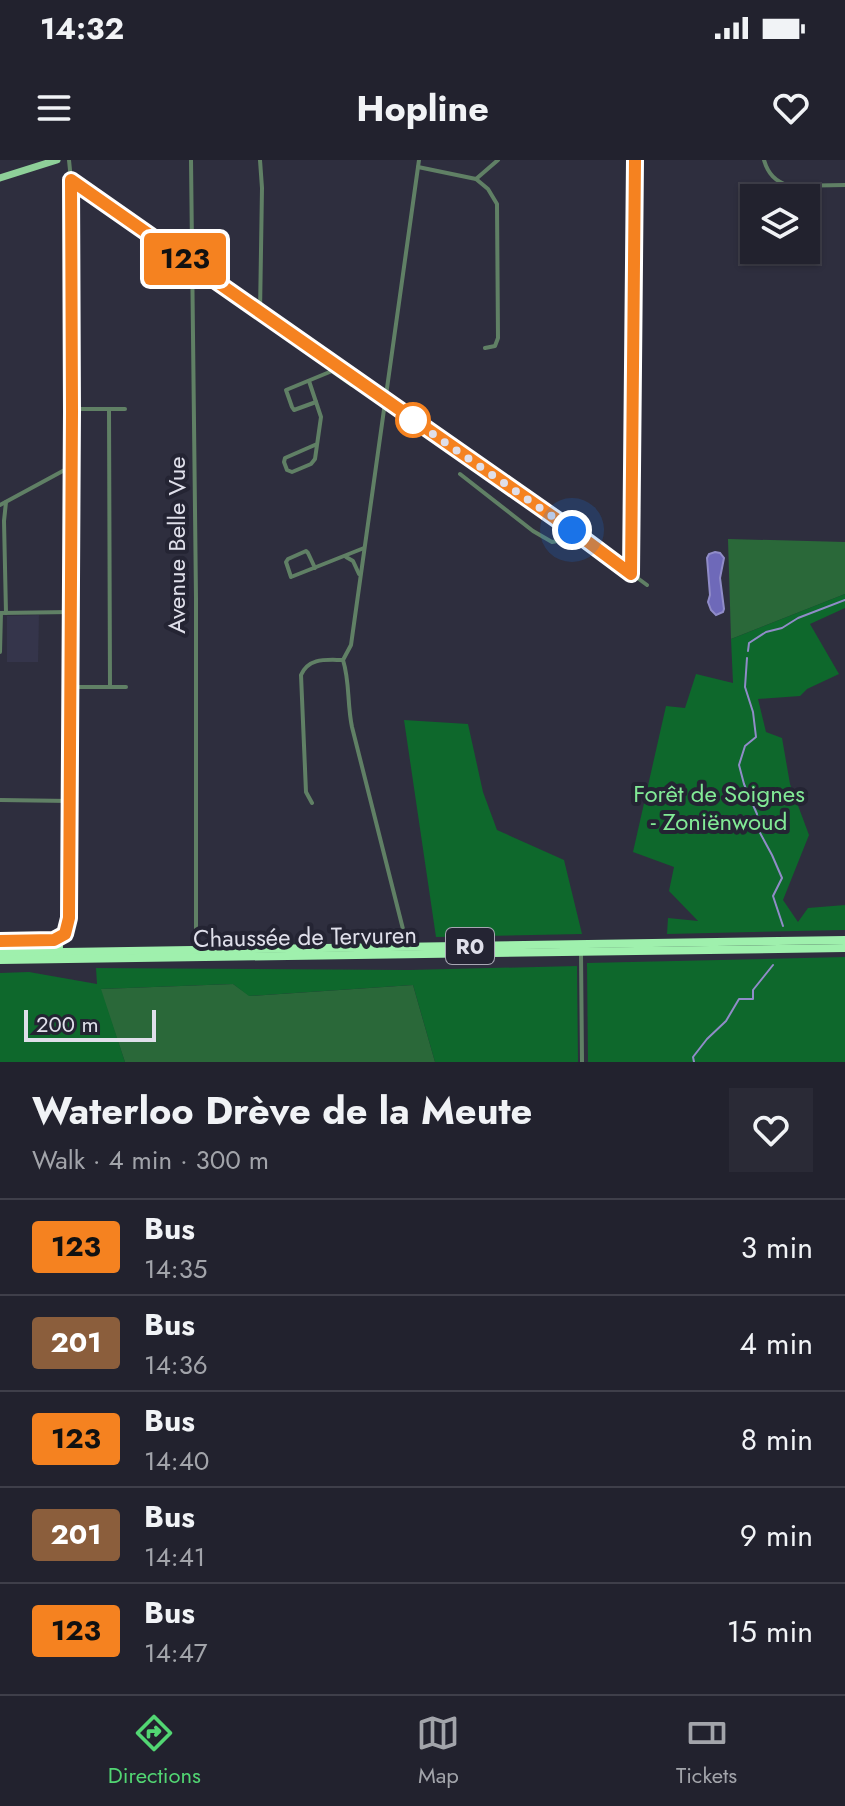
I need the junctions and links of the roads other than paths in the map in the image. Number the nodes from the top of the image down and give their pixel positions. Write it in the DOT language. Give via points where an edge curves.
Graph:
graph roads {
  1 [pos="57,160"];
  2 [pos="69,160"];
  3 [pos="191,160"];
  4 [pos="260,160"];
  5 [pos="419,160"];
  6 [pos="498,160"];
  7 [pos="635,160"];
  8 [pos="764,160"];
  9 [pos="36,163"];
  10 [pos="418,167"];
  11 [pos="0,178"];
  12 [pos="476,179"];
  13 [pos="71,180"];
  14 [pos="845,185"];
  15 [pos="192,264"];
  16 [pos="260,313"];
  17 [pos="485,348"];
  18 [pos="334,369"];
  19 [pos="309,381"];
  20 [pos="386,401"];
  21 [pos="317,402"];
  22 [pos="72,409"];
  23 [pos="125,409"];
  24 [pos="109,410"];
  25 [pos="317,444"];
  26 [pos="72,466"];
  27 [pos="460,474"];
  28 [pos="6,502"];
  29 [pos="0,505"];
  30 [pos="2,518"];
  31 [pos="572,530"];
  32 [pos="364,548"];
  33 [pos="344,557"];
  34 [pos="315,568"];
  35 [pos="631,574"];
  36 [pos="360,575"];
  37 [pos="647,585"];
  38 [pos="71,612"];
  39 [pos="2,613"];
  40 [pos="0,652"];
  41 [pos="343,660"];
  42 [pos="110,686"];
  43 [pos="71,687"];
  44 [pos="126,687"];
  45 [pos="0,799"];
  46 [pos="70,801"];
  47 [pos="312,803"];
  48 [pos="196,929"];
  49 [pos="845,940"];
  50 [pos="406,941"];
  51 [pos="2,942"];
  52 [pos="845,948"];
  53 [pos="71,952"];
  54 [pos="581,953"];
  55 [pos="2,958"];
  56 [pos="582,1062"];
  1 -- 9 [label="main road"];
  2 -- 13 [label="street"];
  3 -- 15 [label="street, Avenue Belle Vue"];
  4 -- 16 [label="street"];
  5 -- 10 [label="street"];
  6 -- 12 [label="street"];
  7 -- 35 [label="street"];
  8 -- 14 [label="street" via="771,175 789,186"];
  9 -- 11 [label="main road"];
  10 -- 12 [label="street"];
  10 -- 20 [label="street"];
  12 -- 17 [label="street" via="494,197 499,213 498,338 495,346"];
  13 -- 15 [label="street"];
  13 -- 22 [label="street"];
  15 -- 16 [label="street"];
  15 -- 48 [label="street, Avenue Belle Vue"];
  16 -- 18 [label="street"];
  18 -- 19 [label="street"];
  18 -- 20 [label="street"];
  19 -- 21 [label="street"];
  19 -- 21 [label="street" via="286,393 294,410"];
  20 -- 31 [label="street"];
  20 -- 32 [label="street"];
  21 -- 25 [label="street"];
  22 -- 24 [label="street"];
  22 -- 26 [label="street"];
  23 -- 24 [label="street"];
  24 -- 42 [label="street"];
  25 -- 25 [label="street" via="313,463 287,470 285,458"];
  26 -- 28 [label="street"];
  26 -- 38 [label="street"];
  27 -- 31 [label="street" via="552,542"];
  28 -- 29 [label="street"];
  28 -- 30 [label="street"];
  30 -- 39 [label="street"];
  31 -- 35 [label="street"];
  32 -- 33 [label="street"];
  32 -- 36 [label="street"];
  33 -- 34 [label="street"];
  33 -- 36 [label="street" via="353,561"];
  34 -- 34 [label="street" via="291,577 285,564 306,551"];
  35 -- 37 [label="street"];
  36 -- 41 [label="street" via="351,645"];
  38 -- 39 [label="street"];
  38 -- 43 [label="street"];
  39 -- 40 [label="street"];
  41 -- 47 [label="street" via="316,661 301,675 306,792"];
  41 -- 50 [label="street" via="352,727"];
  42 -- 43 [label="street"];
  42 -- 44 [label="street"];
  43 -- 46 [label="street"];
  45 -- 46 [label="street"];
  46 -- 51 [label="street" via="65,934 54,940"];
  49 -- 53 [label="highway, Chaussée de Tervuren / R0"];
  51 -- 53 [label="highway"];
  52 -- 54 [label="highway, Chaussée de Tervuren / R0"];
  53 -- 55 [label="highway, R0"];
  54 -- 55 [label="highway, Chaussée de Tervuren / R0"];
  54 -- 56 [label="street"];
}
